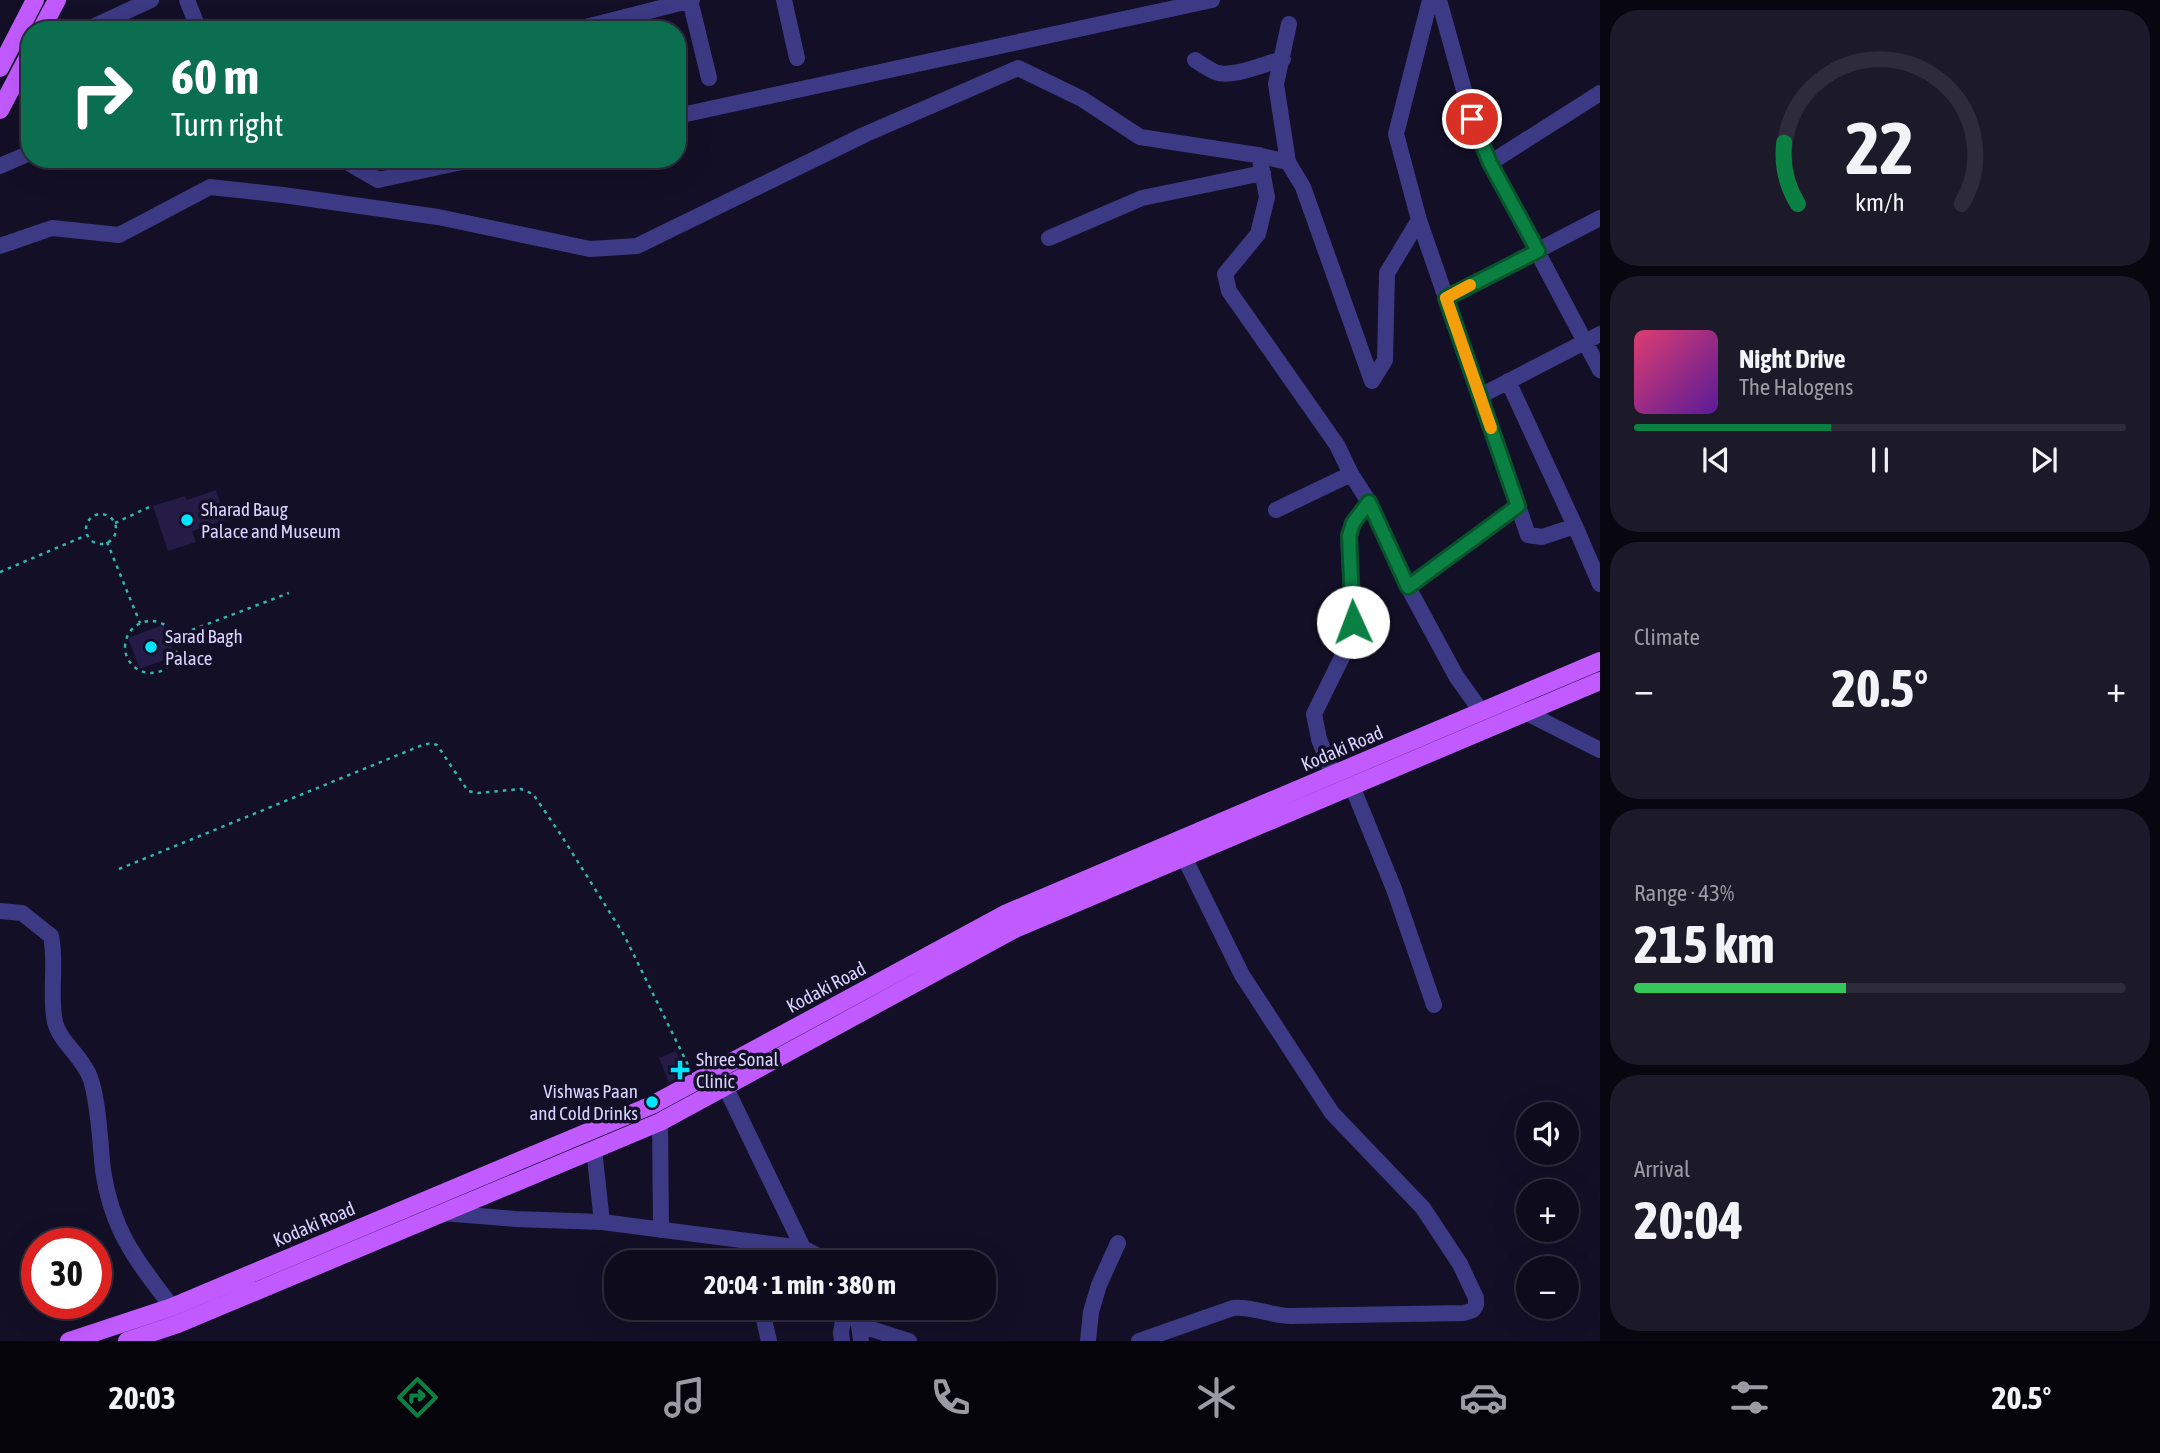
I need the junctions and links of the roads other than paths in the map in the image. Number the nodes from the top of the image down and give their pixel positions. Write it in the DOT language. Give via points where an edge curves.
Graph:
graph roads {
  1 [pos="35,0"];
  2 [pos="57,0"];
  3 [pos="151,0"];
  4 [pos="187,0"];
  5 [pos="690,0"];
  6 [pos="784,0"];
  7 [pos="1212,0"];
  8 [pos="1430,0"];
  9 [pos="1439,0"];
  10 [pos="24,21"];
  11 [pos="46,21"];
  12 [pos="106,21"];
  13 [pos="195,21"];
  14 [pos="627,21"];
  15 [pos="1289,24"];
  16 [pos="21,27"];
  17 [pos="797,58"];
  18 [pos="1283,59"];
  19 [pos="1195,60"];
  20 [pos="0,68"];
  21 [pos="21,70"];
  22 [pos="709,78"];
  23 [pos="1600,93"];
  24 [pos="0,110"];
  25 [pos="686,114"];
  26 [pos="1259,155"];
  27 [pos="21,157"];
  28 [pos="1288,162"];
  29 [pos="1490,163"];
  30 [pos="0,166"];
  31 [pos="357,168"];
  32 [pos="434,168"];
  33 [pos="1263,173"];
  34 [pos="1600,218"];
  35 [pos="1419,220"];
  36 [pos="1049,238"];
  37 [pos="0,246"];
  38 [pos="1538,251"];
  39 [pos="1446,298"];
  40 [pos="1600,334"];
  41 [pos="1585,341"];
  42 [pos="1600,370"];
  43 [pos="1508,381"];
  44 [pos="1480,396"];
  45 [pos="1351,474"];
  46 [pos="1369,502"];
  47 [pos="1518,506"];
  48 [pos="1276,510"];
  49 [pos="1575,526"];
  50 [pos="1600,584"];
  51 [pos="1408,587"];
  52 [pos="1600,661"];
  53 [pos="1600,681"];
  54 [pos="1481,712"];
  55 [pos="1525,712"];
  56 [pos="1600,750"];
  57 [pos="1333,775"];
  58 [pos="1352,786"];
  59 [pos="1184,857"];
  60 [pos="0,911"];
  61 [pos="1434,1005"];
  62 [pos="724,1086"];
  63 [pos="660,1122"];
  64 [pos="594,1149"];
  65 [pos="442,1213"];
  66 [pos="601,1222"];
  67 [pos="661,1230"];
  68 [pos="1118,1243"];
  69 [pos="803,1248"];
  70 [pos="807,1250"];
  71 [pos="172,1307"];
  72 [pos="764,1320"];
  73 [pos="843,1320"];
  74 [pos="860,1333"];
  75 [pos="69,1341"];
  76 [pos="127,1341"];
  77 [pos="769,1341"];
  78 [pos="842,1341"];
  79 [pos="909,1341"];
  80 [pos="1088,1341"];
  81 [pos="1139,1341"];
  1 -- 10 [label="main road"];
  2 -- 11 [label="main road"];
  3 -- 12 [label="street"];
  4 -- 13 [label="street"];
  5 -- 14 [label="street"];
  5 -- 22 [label="street"];
  6 -- 17 [label="street"];
  7 -- 25 [label="street"];
  8 -- 35 [label="street" via="1396,134"];
  9 -- 29 [label="street" via="1472,119"];
  15 -- 18 [label="street"];
  16 -- 20 [label="main road"];
  18 -- 19 [label="street" via="1223,74"];
  18 -- 28 [label="street" via="1276,85"];
  21 -- 24 [label="main road"];
  23 -- 29 [label="street"];
  26 -- 28 [label="street"];
  26 -- 33 [label="street"];
  26 -- 37 [label="street" via="1140,136 1082,99 1018,68 866,134 638,246 590,249 438,217 210,187 119,235 52,228"];
  27 -- 30 [label="street"];
  28 -- 35 [label="street" via="1303,187 1372,382 1385,360 1387,273"];
  29 -- 38 [label="street"];
  31 -- 32 [label="street" via="377,180"];
  33 -- 36 [label="street" via="1142,198"];
  33 -- 45 [label="street" via="1267,197 1258,234 1224,274 1225,281 1337,445"];
  34 -- 38 [label="street"];
  35 -- 39 [label="street"];
  38 -- 39 [label="street"];
  38 -- 41 [label="street"];
  39 -- 44 [label="street"];
  40 -- 41 [label="street"];
  41 -- 42 [label="street"];
  41 -- 43 [label="street"];
  43 -- 44 [label="street"];
  43 -- 49 [label="street"];
  44 -- 47 [label="street"];
  45 -- 46 [label="street"];
  45 -- 48 [label="street"];
  46 -- 51 [label="street"];
  46 -- 57 [label="street" via="1349,536 1353,622 1349,643 1314,713"];
  47 -- 49 [label="street" via="1528,535 1542,537"];
  47 -- 51 [label="street"];
  49 -- 50 [label="street"];
  51 -- 54 [label="street"];
  52 -- 54 [label="main road, Kodaki Road"];
  53 -- 55 [label="main road, Kodaki Road"];
  54 -- 57 [label="main road, Kodaki Road"];
  55 -- 56 [label="street"];
  55 -- 58 [label="main road, Kodaki Road"];
  57 -- 71 [label="main road, Kodaki Road" via="1007,913 652,1105"];
  58 -- 59 [label="main road, Kodaki Road"];
  58 -- 61 [label="street"];
  59 -- 62 [label="main road, Kodaki Road" via="1014,929"];
  59 -- 81 [label="street" via="1242,975 1332,1113 1423,1208 1460,1264 1476,1306 1464,1313 1291,1316 1233,1308"];
  60 -- 71 [label="street" via="22,913 51,936 55,1022 91,1080 109,1200 121,1234"];
  62 -- 63 [label="main road, Kodaki Road"];
  62 -- 69 [label="street"];
  63 -- 64 [label="main road, Kodaki Road"];
  63 -- 67 [label="street"];
  64 -- 65 [label="main road, Kodaki Road"];
  64 -- 66 [label="street"];
  65 -- 66 [label="street"];
  65 -- 76 [label="main road, Kodaki Road"];
  66 -- 67 [label="street"];
  67 -- 69 [label="street"];
  68 -- 80 [label="street" via="1099,1284"];
  69 -- 70 [label="street"];
  71 -- 75 [label="main road, Kodaki Road"];
  72 -- 77 [label="street"];
  73 -- 78 [label="street"];
  74 -- 79 [label="street"];
}
